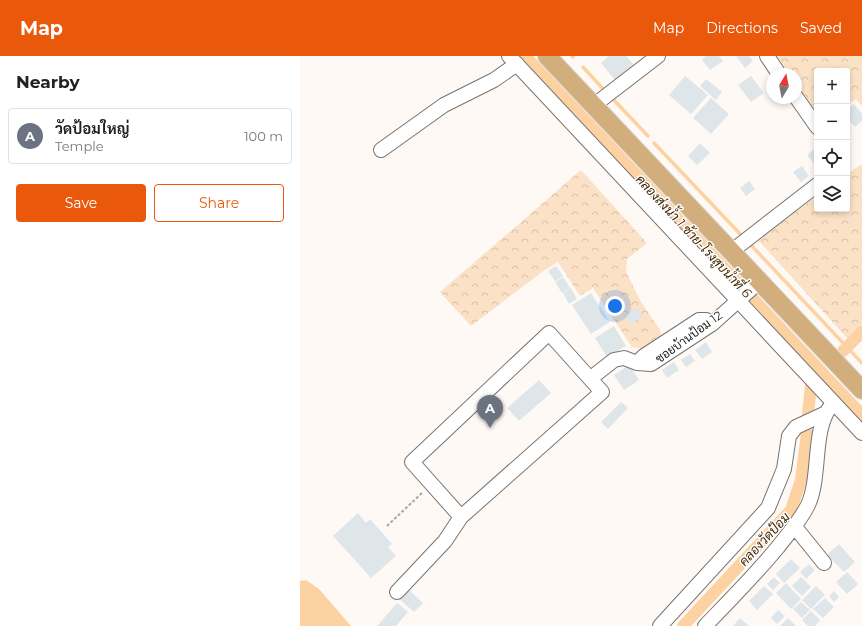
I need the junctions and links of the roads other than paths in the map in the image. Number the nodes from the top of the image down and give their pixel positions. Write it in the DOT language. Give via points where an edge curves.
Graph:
graph roads {
  1 [pos="547,56"];
  2 [pos="658,56"];
  3 [pos="767,56"];
  4 [pos="513,60"];
  5 [pos="775,68"];
  6 [pos="800,104"];
  7 [pos="593,106"];
  8 [pos="814,123"];
  9 [pos="381,150"];
  10 [pos="814,187"];
  11 [pos="732,251"];
  12 [pos="749,291"];
  13 [pos="591,378"];
  14 [pos="862,390"];
  15 [pos="830,408"];
  16 [pos="862,433"];
  17 [pos="461,517"];
  18 [pos="795,527"];
  19 [pos="824,563"];
  20 [pos="397,592"];
  21 [pos="660,626"];
  22 [pos="705,626"];
  1 -- 7 [label="main road"];
  2 -- 7 [label="street"];
  3 -- 5 [label="street"];
  4 -- 9 [label="street" via="494,80 444,105"];
  4 -- 12 [label="street"];
  6 -- 8 [label="street"];
  7 -- 11 [label="main road"];
  10 -- 11 [label="street"];
  11 -- 12 [label="main road"];
  12 -- 13 [label="street, ซอยบ้านป้อม 12" via="712,324 651,364 637,363 624,358 614,360"];
  12 -- 14 [label="main road"];
  12 -- 15 [label="street"];
  13 -- 17 [label="street" via="602,392"];
  13 -- 17 [label="street" via="549,333 412,462"];
  15 -- 16 [label="street"];
  15 -- 18 [label="street" via="818,444 814,482 808,504"];
  15 -- 21 [label="street" via="796,427 789,436 784,468 768,508"];
  17 -- 20 [label="street" via="445,541"];
  18 -- 19 [label="street"];
  18 -- 22 [label="street" via="752,578"];
}
